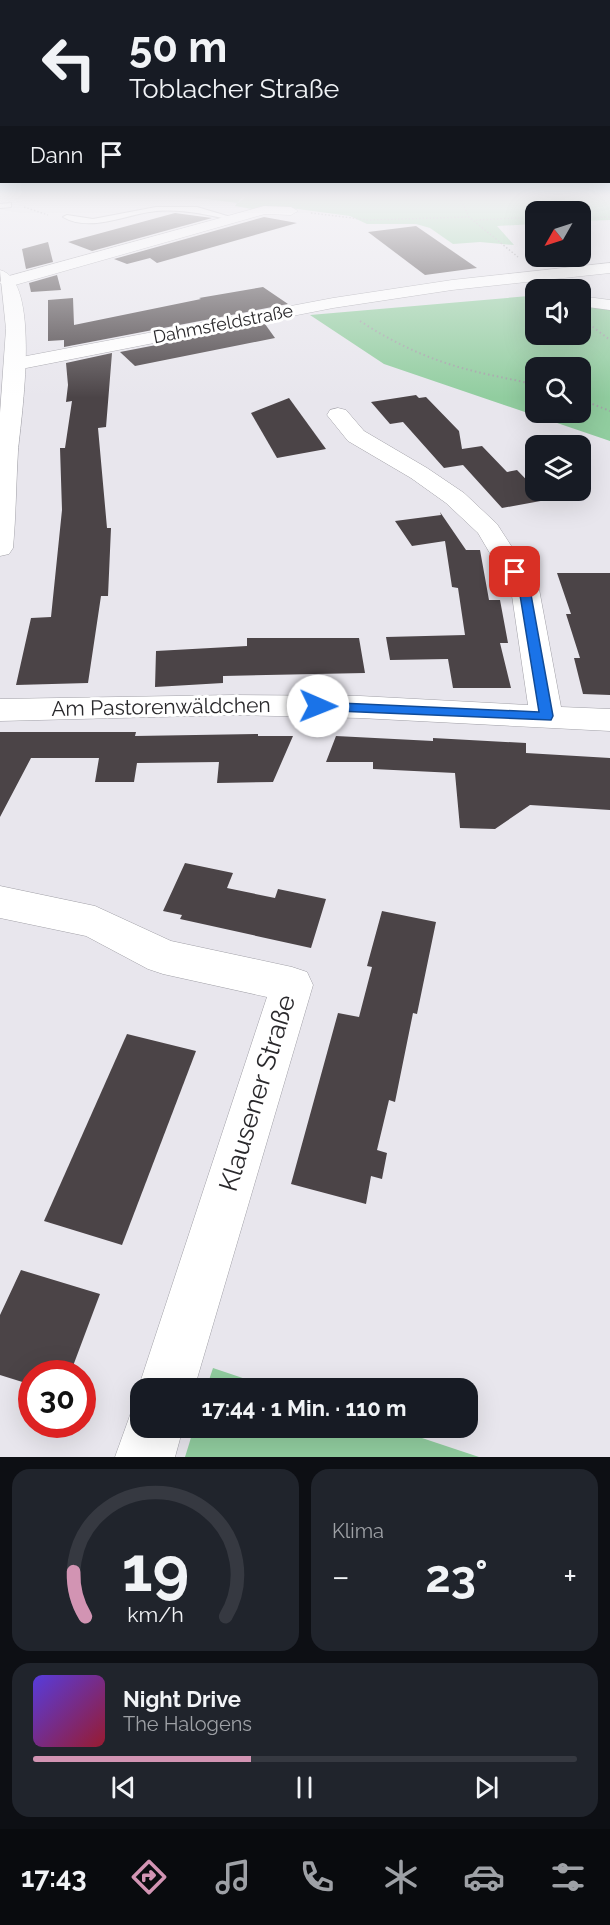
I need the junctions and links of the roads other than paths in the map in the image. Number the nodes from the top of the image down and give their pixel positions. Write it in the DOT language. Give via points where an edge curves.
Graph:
graph roads {
  1 [pos="64,262"];
  2 [pos="610,268"];
  3 [pos="4,278"];
  4 [pos="526,279"];
  5 [pos="553,279"];
  6 [pos="591,302"];
  7 [pos="610,305"];
  8 [pos="16,364"];
  9 [pos="7,388"];
  10 [pos="338,415"];
  11 [pos="4,451"];
  12 [pos="0,541"];
  13 [pos="0,710"];
  14 [pos="546,716"];
  15 [pos="610,720"];
  16 [pos="0,902"];
  17 [pos="169,1378"];
  18 [pos="151,1438"];
  19 [pos="145,1457"];
  1 -- 3 [label="street"];
  2 -- 5 [label="street, Dahmsfeldstraße"];
  3 -- 8 [label="street" via="14,299 11,320"];
  4 -- 8 [label="street, Dahmsfeldstraße" via="333,303"];
  6 -- 7 [label="street"];
  8 -- 9 [label="street"];
  9 -- 11 [label="street"];
  10 -- 14 [label="street" via="356,436 446,492 488,529 525,589"];
  11 -- 12 [label="street"];
  13 -- 14 [label="street, Am Pastorenwäldchen" via="234,705"];
  14 -- 15 [label="street, Am Pastorenwäldchen"];
  16 -- 17 [label="street, Klausener Straße" via="95,922 162,957 292,985"];
  18 -- 19 [label="street"];
}
